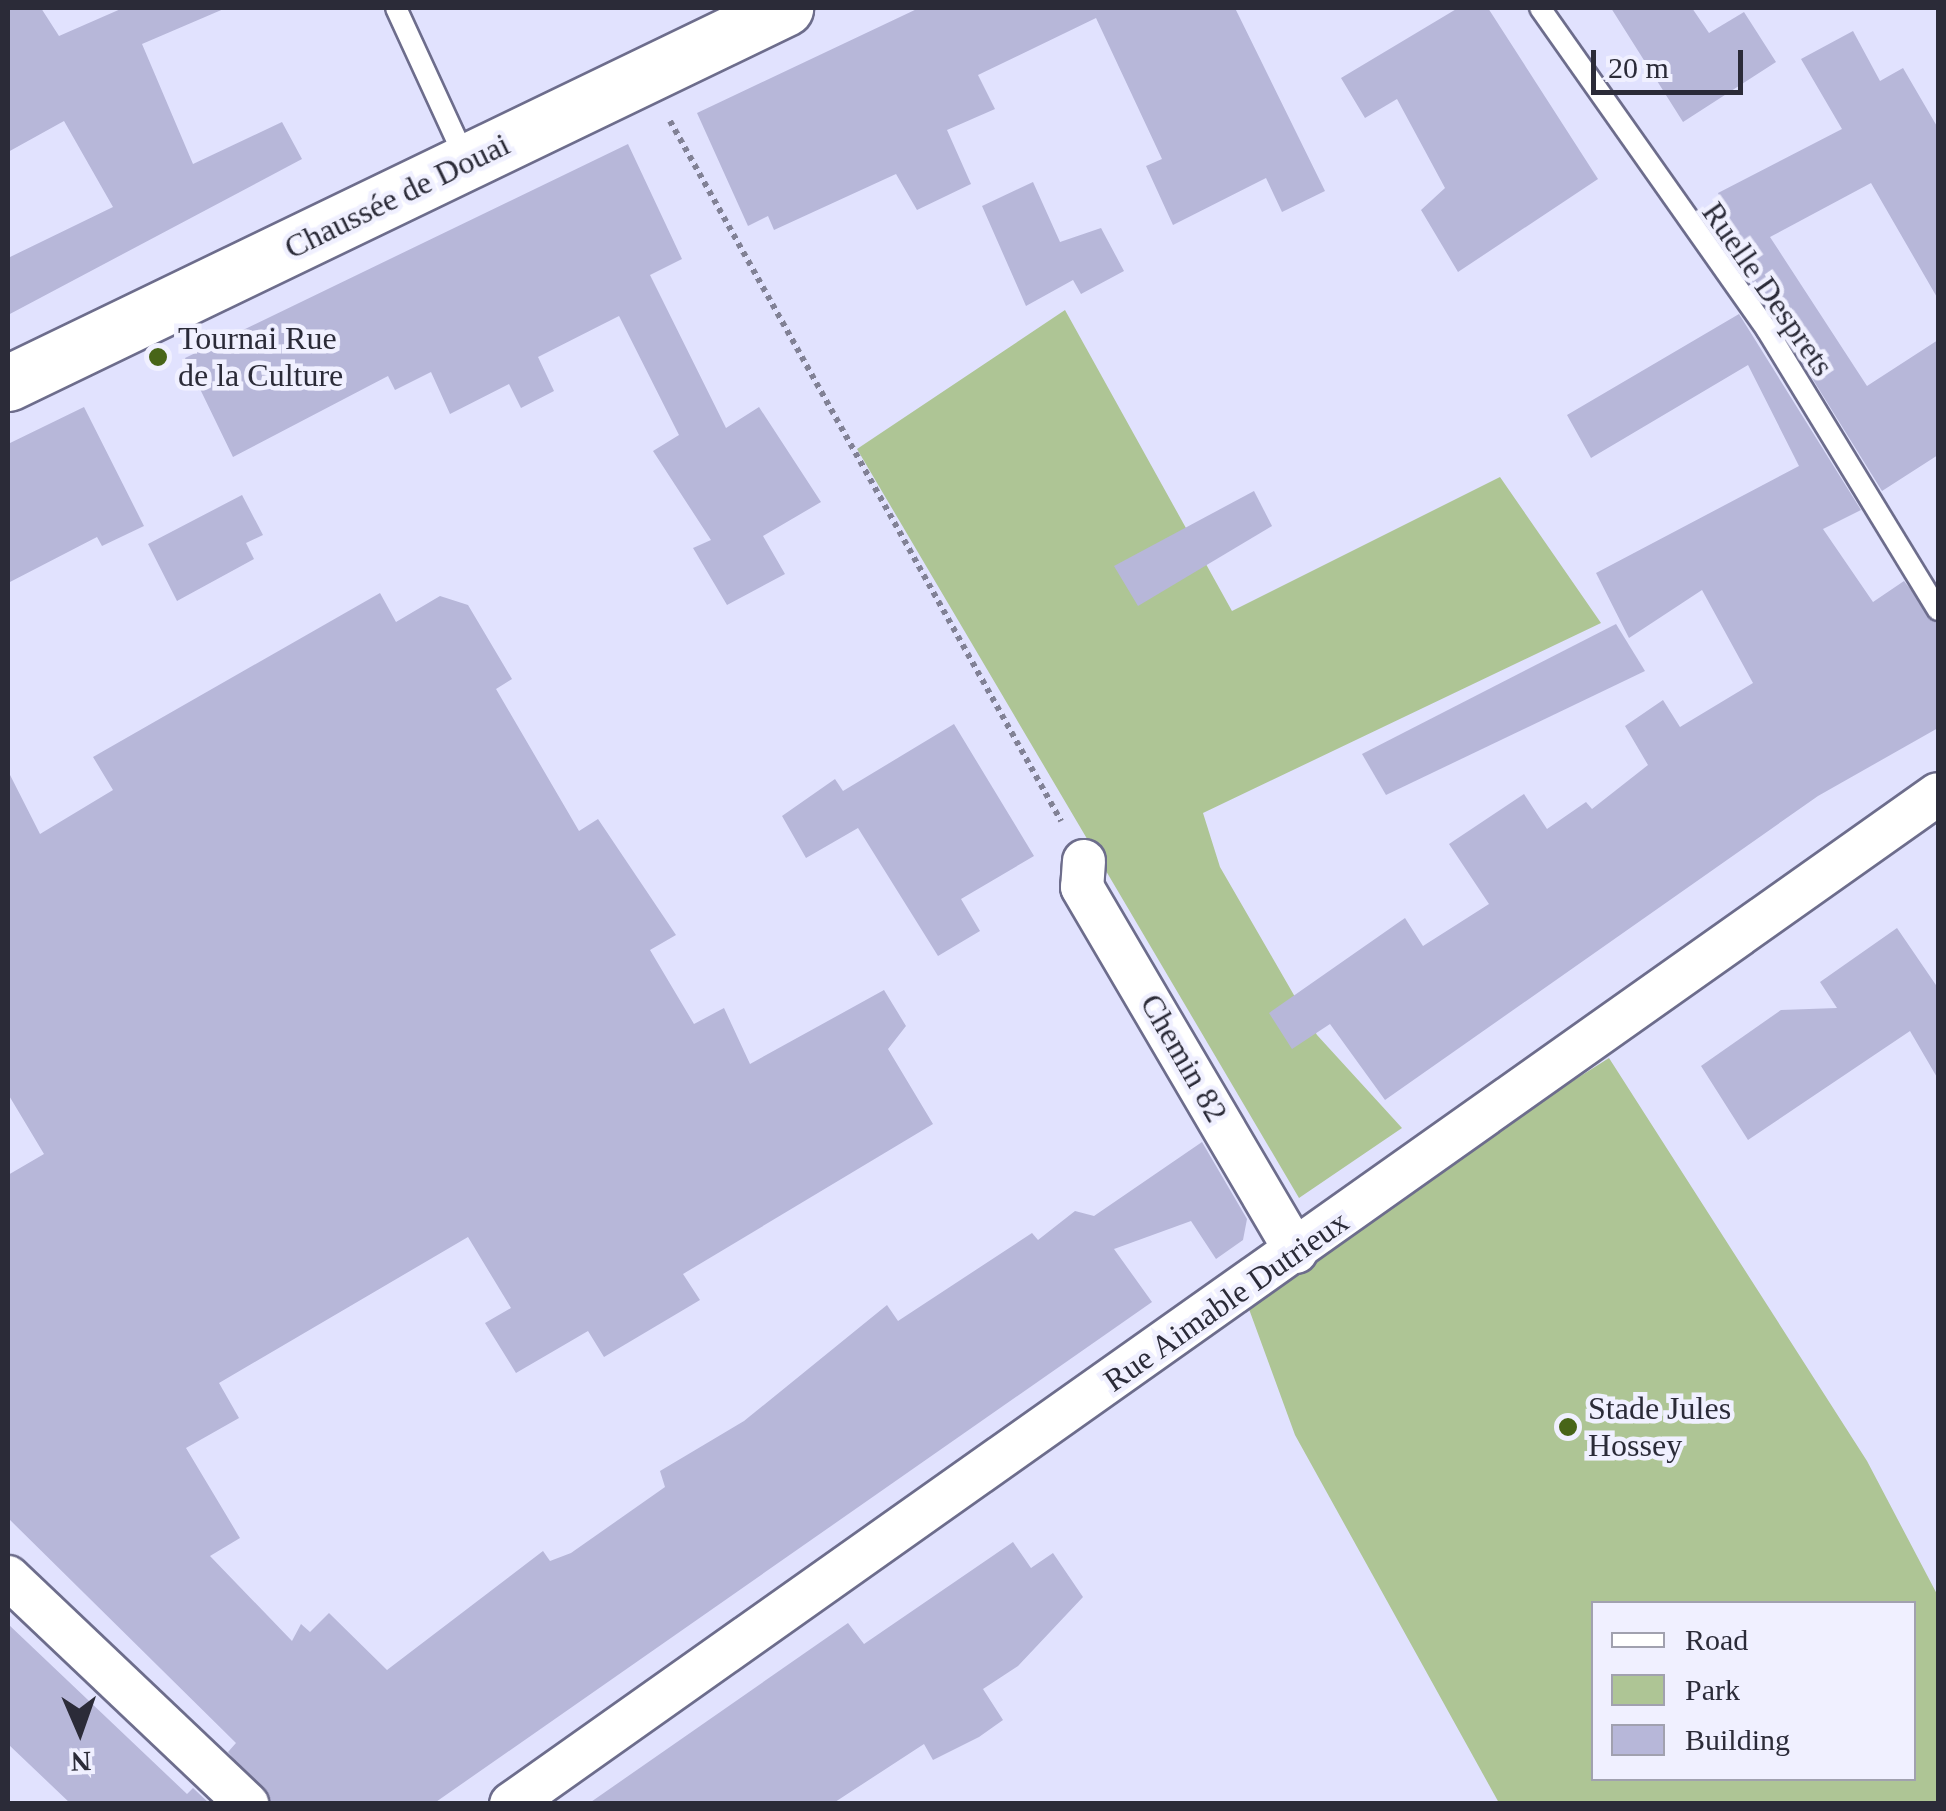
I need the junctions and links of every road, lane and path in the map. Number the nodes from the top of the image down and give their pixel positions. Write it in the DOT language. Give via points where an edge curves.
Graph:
graph roads {
  1 [pos="396,8"];
  2 [pos="785,8"];
  3 [pos="1540,8"];
  4 [pos="646,77"];
  5 [pos="466,162"];
  6 [pos="8,384"];
  7 [pos="1938,610"];
  8 [pos="1938,794"];
  9 [pos="1084,862"];
  10 [pos="1296,1252"];
  11 [pos="8,1577"];
  12 [pos="246,1804"];
  13 [pos="510,1804"];
  1 -- 5 [label="lane"];
  2 -- 4 [label="main road, Chaussée de Douai"];
  3 -- 7 [label="lane, Ruelle Desprets" via="1767,330"];
  4 -- 5 [label="main road, Chaussée de Douai"];
  4 -- 9 [label="path" via="820,402"];
  5 -- 6 [label="main road, Chaussée de Douai"];
  8 -- 10 [label="street, Rue Aimable Dutrieux"];
  9 -- 10 [label="street, Chemin 82" via="1082,887"];
  10 -- 13 [label="street, Rue Aimable Dutrieux"];
  11 -- 12 [label="street"];
}
